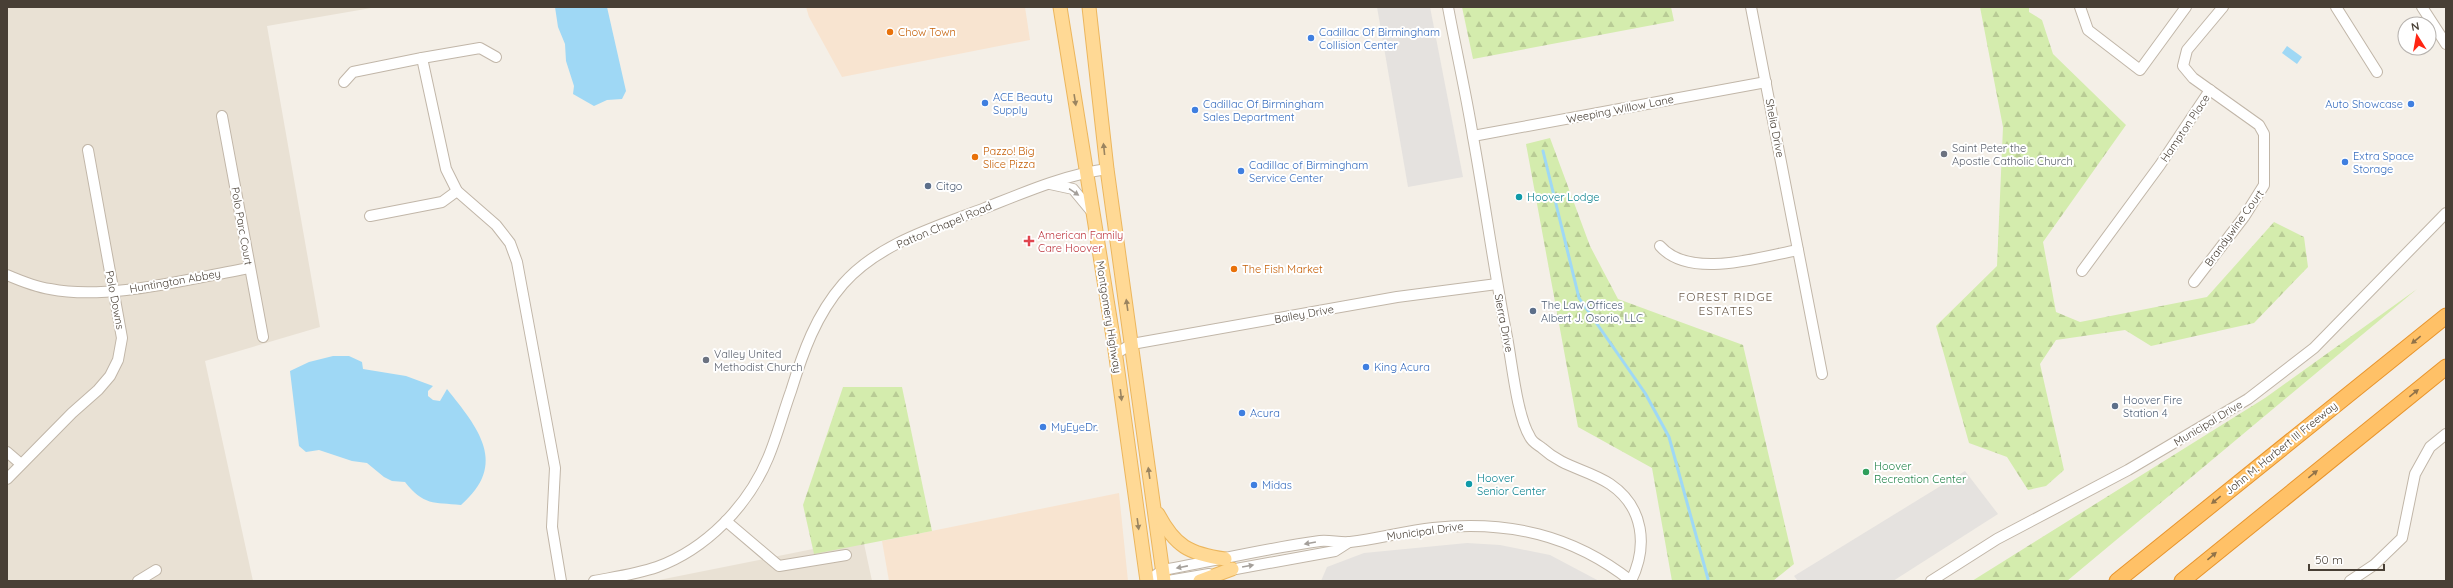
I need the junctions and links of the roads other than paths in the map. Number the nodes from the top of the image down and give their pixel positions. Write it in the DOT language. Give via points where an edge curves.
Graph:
graph roads {
  1 [pos="1060,7"];
  2 [pos="1089,7"];
  3 [pos="1448,7"];
  4 [pos="1751,7"];
  5 [pos="2080,7"];
  6 [pos="2186,7"];
  7 [pos="2223,7"];
  8 [pos="2336,7"];
  9 [pos="2422,7"];
  10 [pos="2446,44"];
  11 [pos="496,57"];
  12 [pos="422,58"];
  13 [pos="2377,72"];
  14 [pos="344,82"];
  15 [pos="1766,82"];
  16 [pos="2210,90"];
  17 [pos="222,116"];
  18 [pos="1473,136"];
  19 [pos="88,150"];
  20 [pos="1107,169"];
  21 [pos="1085,172"];
  22 [pos="1048,183"];
  23 [pos="457,191"];
  24 [pos="1092,212"];
  25 [pos="2446,213"];
  26 [pos="370,216"];
  27 [pos="1660,246"];
  28 [pos="1798,250"];
  29 [pos="250,268"];
  30 [pos="2082,271"];
  31 [pos="7,275"];
  32 [pos="2194,282"];
  33 [pos="1497,284"];
  34 [pos="114,291"];
  35 [pos="2446,316"];
  36 [pos="263,337"];
  37 [pos="1132,344"];
  38 [pos="1115,354"];
  39 [pos="2446,367"];
  40 [pos="1822,374"];
  41 [pos="2446,434"];
  42 [pos="7,452"];
  43 [pos="21,464"];
  44 [pos="7,479"];
  45 [pos="1154,506"];
  46 [pos="726,521"];
  47 [pos="846,555"];
  48 [pos="1228,564"];
  49 [pos="156,570"];
  50 [pos="1165,577"];
  51 [pos="2355,580"];
  52 [pos="138,581"];
  53 [pos="561,581"];
  54 [pos="594,581"];
  55 [pos="1147,581"];
  56 [pos="1200,581"];
  57 [pos="1631,581"];
  58 [pos="1931,581"];
  59 [pos="2117,581"];
  60 [pos="2182,581"];
  1 -- 21 [label="main road, Montgomery Highway, one-way"];
  20 -- 2 [label="main road, Montgomery Highway, one-way"];
  3 -- 18 [label="street, Sierra Drive"];
  4 -- 15 [label="street, Shelia Drive"];
  5 -- 6 [label="street" via="2088,30 2140,70"];
  7 -- 16 [label="street, Brandywine Court" via="2187,50 2183,66 2193,78"];
  8 -- 13 [label="street"];
  9 -- 10 [label="street"];
  11 -- 12 [label="street" via="480,48"];
  12 -- 14 [label="street" via="353,72"];
  12 -- 23 [label="street" via="446,169"];
  15 -- 18 [label="street, Weeping Willow Lane"];
  15 -- 28 [label="street, Shelia Drive"];
  16 -- 30 [label="street, Hampton Place" via="2160,165"];
  16 -- 32 [label="street, Brandywine Court" via="2259,125 2264,134 2265,177 2264,186 2244,217"];
  17 -- 29 [label="street, Polo Parc Court"];
  18 -- 33 [label="street, Sierra Drive"];
  19 -- 34 [label="street, Polo Downs"];
  20 -- 21 [label="street, Patton Chapel Road"];
  37 -- 20 [label="main road, Montgomery Highway, one-way"];
  21 -- 22 [label="street, Patton Chapel Road"];
  21 -- 24 [label="main road, Montgomery Highway"];
  22 -- 24 [label="street, one-way" via="1073,189"];
  22 -- 46 [label="street, Patton Chapel Road" via="898,242 858,268 842,284 811,333 768,458 750,491"];
  23 -- 26 [label="street" via="442,202"];
  23 -- 53 [label="street" via="496,225 510,243 517,262 555,468 552,527"];
  24 -- 38 [label="main road, Montgomery Highway"];
  25 -- 58 [label="street, Municipal Drive" via="2314,348 2248,399 2128,470 1996,539"];
  27 -- 28 [label="street" via="1676,258 1701,265"];
  28 -- 40 [label="street, Shelia Drive"];
  29 -- 34 [label="street, Huntington Abbey"];
  29 -- 36 [label="street, Polo Parc Court"];
  31 -- 34 [label="street, Huntington Abbey" via="50,290 81,293"];
  33 -- 37 [label="street, Bailey Drive" via="1397,297"];
  33 -- 57 [label="street, Sierra Drive" via="1522,416 1530,438 1552,457 1609,484 1630,506 1638,519 1641,534 1639,564"];
  34 -- 43 [label="street, Polo Downs" via="122,338 118,360 110,376"];
  35 -- 59 [label="highway, John M. Harbert III Freeway, one-way"];
  37 -- 38 [label="street, Bailey Drive"];
  45 -- 37 [label="main road, Montgomery Highway, one-way"];
  38 -- 55 [label="main road, Montgomery Highway, one-way"];
  60 -- 39 [label="highway, one-way"];
  41 -- 51 [label="street" via="2430,447 2415,474 2402,538"];
  42 -- 43 [label="street"];
  43 -- 44 [label="street, Polo Downs"];
  45 -- 48 [label="main road" via="1165,528 1177,543 1190,551"];
  45 -- 50 [label="main road, Montgomery Highway"];
  46 -- 47 [label="street" via="779,566"];
  46 -- 54 [label="street, Patton Chapel Road" via="692,549 658,567"];
  48 -- 50 [label="street, Municipal Drive"];
  48 -- 56 [label="main road"];
  48 -- 57 [label="street, Municipal Drive" via="1322,541 1349,542 1432,528 1472,525 1529,530 1579,547 1615,568"];
  49 -- 52 [label="street"];
  50 -- 55 [label="street, Municipal Drive"];
}
